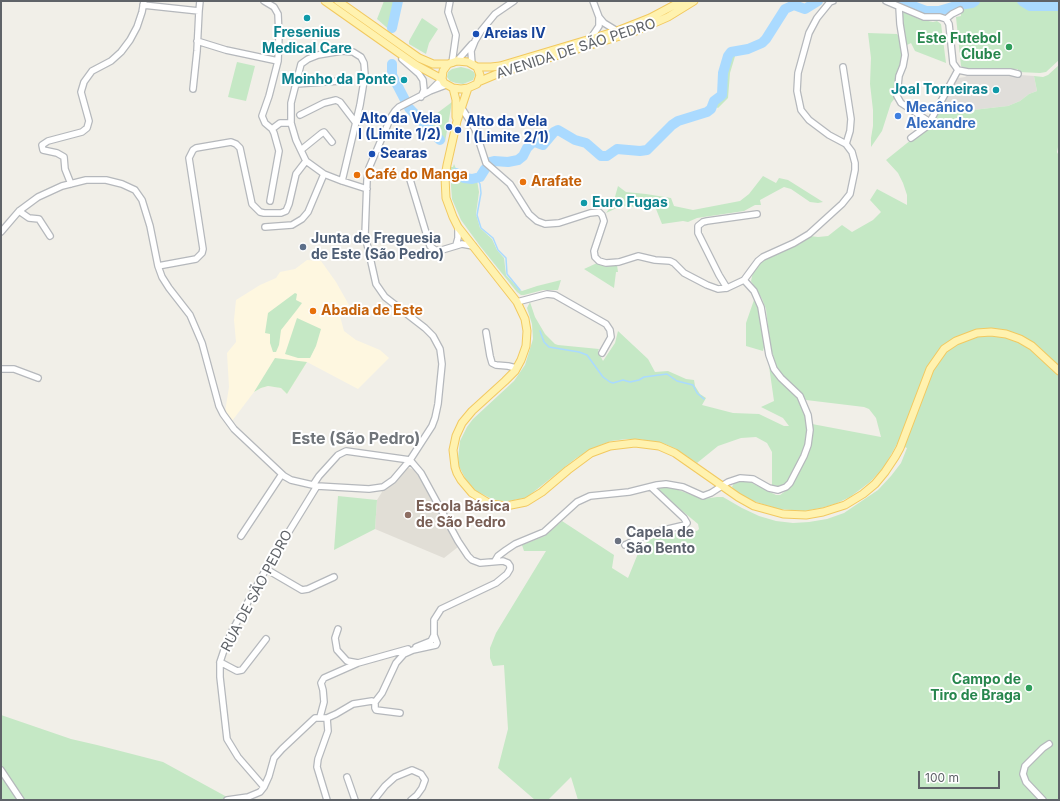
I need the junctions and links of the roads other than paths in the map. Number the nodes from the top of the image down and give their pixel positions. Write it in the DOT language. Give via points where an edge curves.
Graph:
graph roads {
  1 [pos="200,1"];
  2 [pos="264,1"];
  3 [pos="325,1"];
  4 [pos="338,1"];
  5 [pos="450,1"];
  6 [pos="514,1"];
  7 [pos="593,1"];
  8 [pos="682,1"];
  9 [pos="694,1"];
  10 [pos="831,1"];
  11 [pos="886,1"];
  12 [pos="144,3"];
  13 [pos="899,7"];
  14 [pos="960,10"];
  15 [pos="198,12"];
  16 [pos="600,16"];
  17 [pos="946,19"];
  18 [pos="617,30"];
  19 [pos="591,38"];
  20 [pos="197,40"];
  21 [pos="475,41"];
  22 [pos="389,46"];
  23 [pos="278,61"];
  24 [pos="452,63"];
  25 [pos="474,65"];
  26 [pos="843,67"];
  27 [pos="958,70"];
  28 [pos="1018,74"];
  29 [pos="340,82"];
  30 [pos="478,82"];
  31 [pos="296,84"];
  32 [pos="447,84"];
  33 [pos="468,88"];
  34 [pos="193,89"];
  35 [pos="421,97"];
  36 [pos="456,100"];
  37 [pos="461,107"];
  38 [pos="300,115"];
  39 [pos="456,122"];
  40 [pos="930,122"];
  41 [pos="291,123"];
  42 [pos="356,123"];
  43 [pos="272,129"];
  44 [pos="911,138"];
  45 [pos="332,142"];
  46 [pos="846,144"];
  47 [pos="301,150"];
  48 [pos="306,161"];
  49 [pos="408,173"];
  50 [pos="324,174"];
  51 [pos="342,181"];
  52 [pos="71,184"];
  53 [pos="367,189"];
  54 [pos="270,201"];
  55 [pos="19,211"];
  56 [pos="758,214"];
  57 [pos="265,227"];
  58 [pos="1,232"];
  59 [pos="50,236"];
  60 [pos="464,239"];
  61 [pos="158,266"];
  62 [pos="744,280"];
  63 [pos="727,288"];
  64 [pos="517,302"];
  65 [pos="486,332"];
  66 [pos="602,354"];
  67 [pos="516,368"];
  68 [pos="1,369"];
  69 [pos="1059,371"];
  70 [pos="38,378"];
  71 [pos="410,460"];
  72 [pos="282,474"];
  73 [pos="315,485"];
  74 [pos="721,486"];
  75 [pos="651,487"];
  76 [pos="241,536"];
  77 [pos="625,545"];
  78 [pos="495,561"];
  79 [pos="266,569"];
  80 [pos="334,577"];
  81 [pos="338,629"];
  82 [pos="434,635"];
  83 [pos="266,639"];
  84 [pos="220,662"];
  85 [pos="358,662"];
  86 [pos="375,702"];
  87 [pos="400,713"];
  88 [pos="320,717"];
  89 [pos="327,718"];
  90 [pos="1049,744"];
  91 [pos="1,770"];
  92 [pos="347,777"];
  93 [pos="264,787"];
  94 [pos="21,800"];
  95 [pos="227,800"];
  96 [pos="327,800"];
  97 [pos="355,800"];
  98 [pos="374,800"];
  99 [pos="411,800"];
  100 [pos="1043,800"];
  1 -- 15 [label="street"];
  2 -- 23 [label="street" via="274,7 278,14"];
  3 -- 22 [label="main road"];
  4 -- 24 [label="main road, AVENIDA DE SÃO PEDRO" via="423,60 433,64"];
  5 -- 24 [label="street" via="448,12 456,34"];
  6 -- 21 [label="street" via="492,17"];
  7 -- 16 [label="street"];
  8 -- 18 [label="main road, AVENIDA DE SÃO PEDRO" via="650,18"];
  9 -- 30 [label="main road, AVENIDA DE SÃO PEDRO" via="668,17 636,31"];
  10 -- 46 [label="street" via="809,33 798,72 798,100 801,110 809,120 828,135"];
  11 -- 13 [label="street"];
  12 -- 15 [label="street"];
  12 -- 52 [label="street" via="137,27 121,52 111,61 92,71 84,82 81,97 89,121 85,130 42,145 43,150 64,157 65,169"];
  13 -- 17 [label="street" via="924,17"];
  13 -- 40 [label="street" via="905,55 897,96 901,103"];
  14 -- 17 [label="street"];
  15 -- 20 [label="street"];
  16 -- 18 [label="street" via="606,25"];
  16 -- 19 [label="street" via="599,26"];
  17 -- 27 [label="street" via="949,24 953,62"];
  18 -- 19 [label="main road, AVENIDA DE SÃO PEDRO"];
  19 -- 25 [label="main road, AVENIDA DE SÃO PEDRO" via="500,66 491,68"];
  20 -- 23 [label="street" via="226,50"];
  20 -- 34 [label="street"];
  21 -- 24 [label="street"];
  21 -- 25 [label="street" via="471,51"];
  22 -- 32 [label="main road"];
  22 -- 35 [label="street" via="421,77 424,86"];
  23 -- 43 [label="street" via="262,116"];
  24 -- 25 [label="main road, AVENIDA DE SÃO PEDRO"];
  24 -- 32 [label="main road" via="443,71"];
  25 -- 30 [label="main road, AVENIDA DE SÃO PEDRO" via="480,75"];
  26 -- 46 [label="street" via="851,119"];
  27 -- 28 [label="street"];
  27 -- 40 [label="street"];
  29 -- 31 [label="street"];
  30 -- 33 [label="main road, AVENIDA DE SÃO PEDRO"];
  31 -- 41 [label="street" via="291,103"];
  31 -- 42 [label="street" via="300,64 308,59 342,51 353,52 361,57 365,75"];
  32 -- 33 [label="main road"];
  32 -- 35 [label="street" via="437,82"];
  32 -- 36 [label="main road"];
  33 -- 37 [label="main road"];
  35 -- 53 [label="street" via="399,107 391,117 369,168"];
  36 -- 37 [label="main road"];
  36 -- 39 [label="main road"];
  37 -- 39 [label="main road"];
  37 -- 63 [label="street" via="475,129 486,163 510,184 529,214 537,221 545,224 559,223 599,212 604,220 594,251 599,261 619,262 638,256 670,260 684,273 707,285 718,289"];
  38 -- 42 [label="street" via="336,100"];
  39 -- 60 [label="main road" via="447,164 445,189 453,217"];
  40 -- 44 [label="street"];
  41 -- 43 [label="street" via="280,123"];
  41 -- 47 [label="street"];
  42 -- 51 [label="street"];
  43 -- 54 [label="street" via="279,151"];
  45 -- 47 [label="street" via="324,132"];
  46 -- 62 [label="street" via="855,163 854,179 847,199 809,234 763,257"];
  47 -- 48 [label="street"];
  48 -- 50 [label="street"];
  48 -- 61 [label="street" via="296,174 286,210 281,213 264,213 252,204 240,148 236,144 232,142 193,150 189,158 202,253 196,259"];
  49 -- 60 [label="street" via="430,246 434,250 442,250"];
  50 -- 51 [label="street"];
  50 -- 57 [label="street" via="308,212 302,219 292,225"];
  51 -- 53 [label="street"];
  52 -- 55 [label="street" via="38,197"];
  52 -- 61 [label="street" via="86,180 106,180 135,190 144,206"];
  53 -- 71 [label="street" via="364,235 376,284 385,297 433,336 440,349 442,364 435,418"];
  55 -- 58 [label="street"];
  55 -- 59 [label="street" via="29,218 39,219"];
  56 -- 63 [label="street" via="707,221 698,226 698,233"];
  60 -- 64 [label="main road" via="473,246"];
  61 -- 72 [label="street" via="162,277 190,315 197,329 216,398 223,414 234,429"];
  62 -- 63 [label="street"];
  62 -- 74 [label="street" via="754,291 761,307 769,355 774,369 803,400 810,423 809,439 804,456 786,487 778,490 746,478"];
  64 -- 66 [label="street" via="547,294 555,295 606,324 611,337"];
  64 -- 67 [label="main road" via="525,319 527,331 526,346"];
  65 -- 67 [label="street" via="492,363"];
  67 -- 74 [label="main road" via="472,411 456,436 453,450 455,467 463,483 482,499 506,506 526,502 591,453 610,446 634,443 659,446 675,453"];
  68 -- 70 [label="street" via="14,369"];
  69 -- 74 [label="main road" via="1032,346 1013,336 991,332 967,336 944,349 933,363 896,457 880,478 863,494 833,510 791,515 754,506"];
  71 -- 73 [label="street" via="388,484 376,489"];
  71 -- 73 [label="street, RUA DE SÃO PEDRO" via="346,451 338,455 319,476"];
  71 -- 78 [label="street" via="421,473 468,556 480,562"];
  72 -- 73 [label="street" via="291,480"];
  72 -- 76 [label="street"];
  73 -- 79 [label="street, RUA DE SÃO PEDRO"];
  74 -- 75 [label="street" via="703,496 674,485 657,484"];
  75 -- 77 [label="street" via="684,518 686,523 651,533"];
  75 -- 78 [label="street" via="582,498 544,532 515,544"];
  78 -- 82 [label="street" via="508,563 510,568 507,574 496,583 441,609 434,620"];
  79 -- 80 [label="street" via="302,590 308,590"];
  79 -- 84 [label="street, RUA DE SÃO PEDRO" via="232,631"];
  81 -- 85 [label="street" via="335,638 337,650 347,661"];
  82 -- 85 [label="street" via="427,643"];
  82 -- 86 [label="street" via="436,645 404,654 396,663"];
  83 -- 84 [label="street" via="242,670 237,671"];
  84 -- 93 [label="street, RUA DE SÃO PEDRO" via="228,739 238,757"];
  85 -- 88 [label="street" via="322,680 324,702"];
  86 -- 87 [label="street" via="376,710"];
  86 -- 89 [label="street" via="353,704"];
  88 -- 89 [label="street"];
  88 -- 93 [label="street" via="308,722 274,758"];
  89 -- 96 [label="street" via="328,731 318,759 318,767"];
  90 -- 100 [label="street" via="1025,766 1023,774 1026,782"];
  91 -- 94 [label="street"];
  92 -- 97 [label="street"];
  93 -- 95 [label="street" via="260,792 248,797"];
  98 -- 99 [label="street" via="395,777 412,770 421,774 425,780 422,788"];
}
